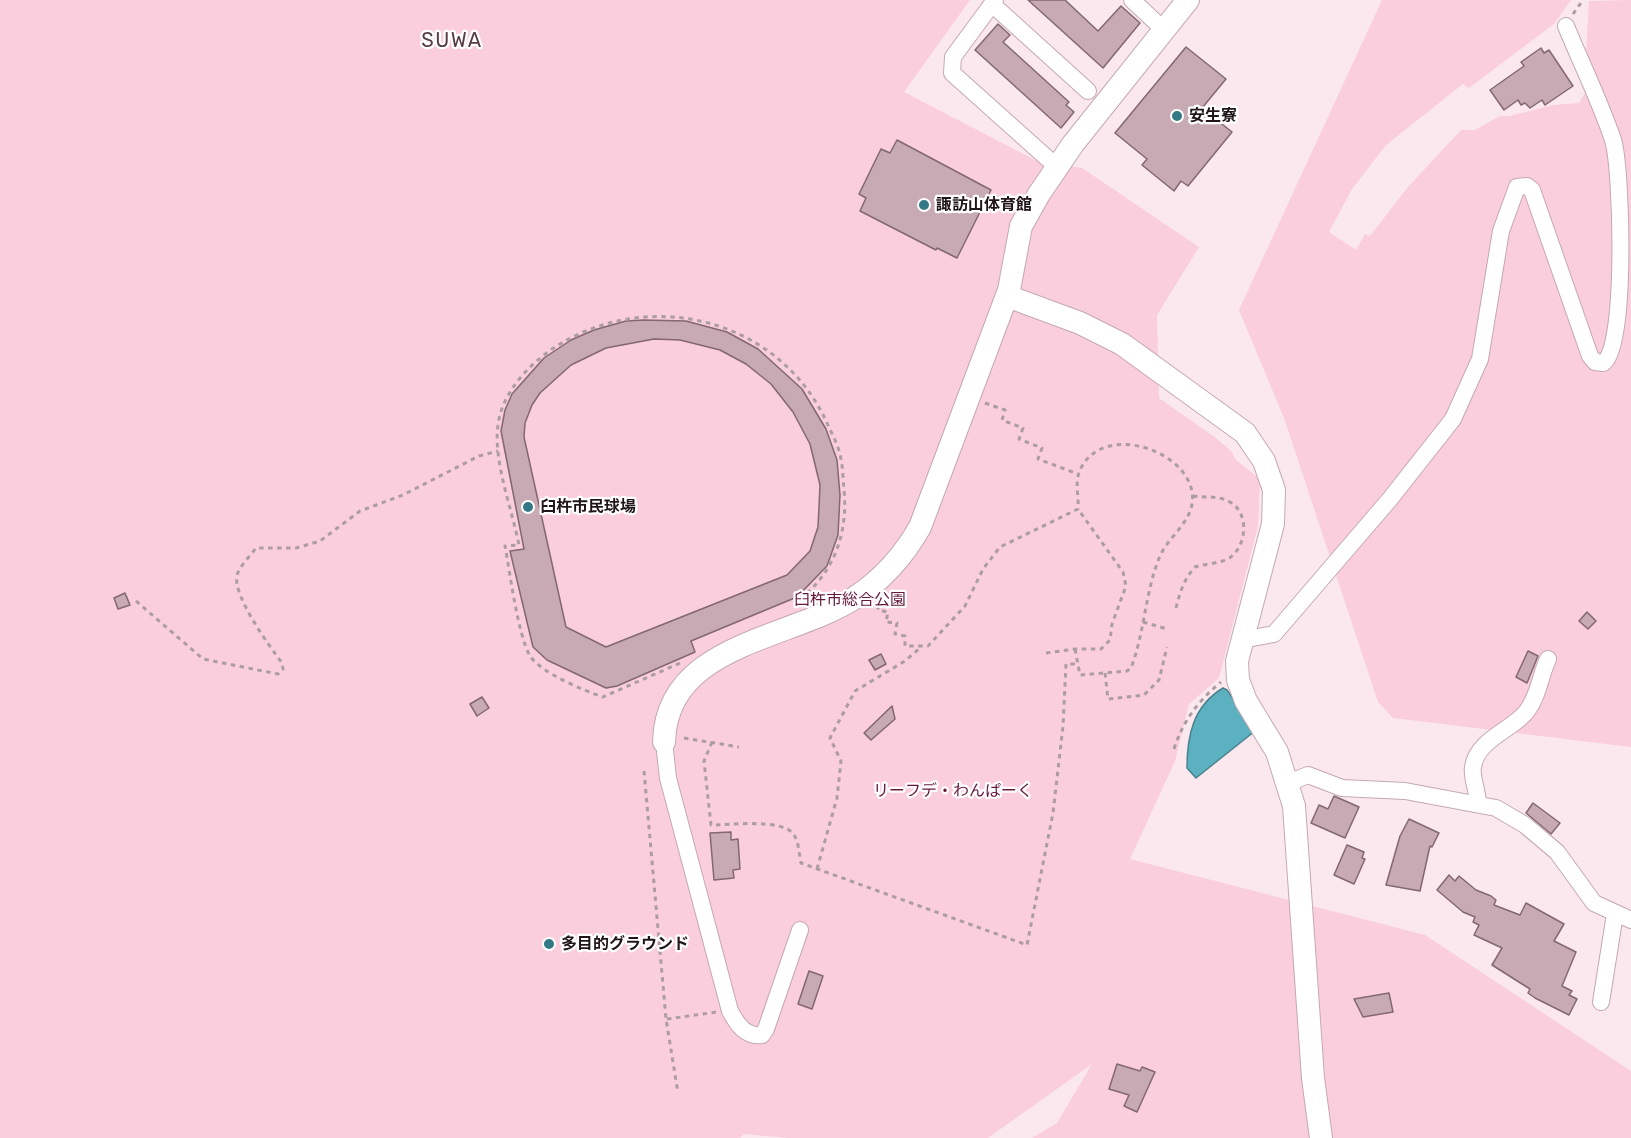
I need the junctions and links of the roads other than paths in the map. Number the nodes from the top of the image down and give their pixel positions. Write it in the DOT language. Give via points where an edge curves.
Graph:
graph roads {
  1 [pos="1132,0"];
  2 [pos="1188,0"];
  3 [pos="994,2"];
  4 [pos="1566,26"];
  5 [pos="1164,30"];
  6 [pos="1088,91"];
  7 [pos="1057,167"];
  8 [pos="1007,296"];
  9 [pos="1242,640"];
  10 [pos="1548,658"];
  11 [pos="664,738"];
  12 [pos="1286,784"];
  13 [pos="1478,803"];
  14 [pos="1615,914"];
  15 [pos="1631,920"];
  16 [pos="800,930"];
  17 [pos="1601,1002"];
  18 [pos="1321,1138"];
  1 -- 5 [label="street"];
  2 -- 5 [label="street"];
  3 -- 6 [label="street"];
  3 -- 7 [label="street" via="953,57 952,73"];
  4 -- 9 [label="street" via="1614,141 1620,178 1618,315 1610,356 1603,363 1590,356 1533,190 1517,187 1501,231 1480,359 1453,419 1274,634"];
  5 -- 7 [label="street"];
  7 -- 8 [label="street" via="1021,226"];
  8 -- 9 [label="street" via="1080,323 1122,344 1245,433 1264,461 1274,490 1273,524"];
  8 -- 11 [label="street" via="920,527 909,546 891,568 855,598 720,656 699,671 673,700"];
  9 -- 12 [label="street" via="1238,680 1277,752"];
  10 -- 13 [label="street" via="1536,698 1525,714 1488,742 1474,762"];
  11 -- 16 [label="street" via="668,778 730,1011 741,1028 762,1035"];
  12 -- 13 [label="street" via="1308,775 1342,788 1405,791"];
  12 -- 18 [label="street" via="1294,806 1300,864 1313,1078"];
  13 -- 14 [label="street" via="1496,808 1525,825 1557,852 1594,903"];
  14 -- 15 [label="street"];
  14 -- 17 [label="street"];
}
